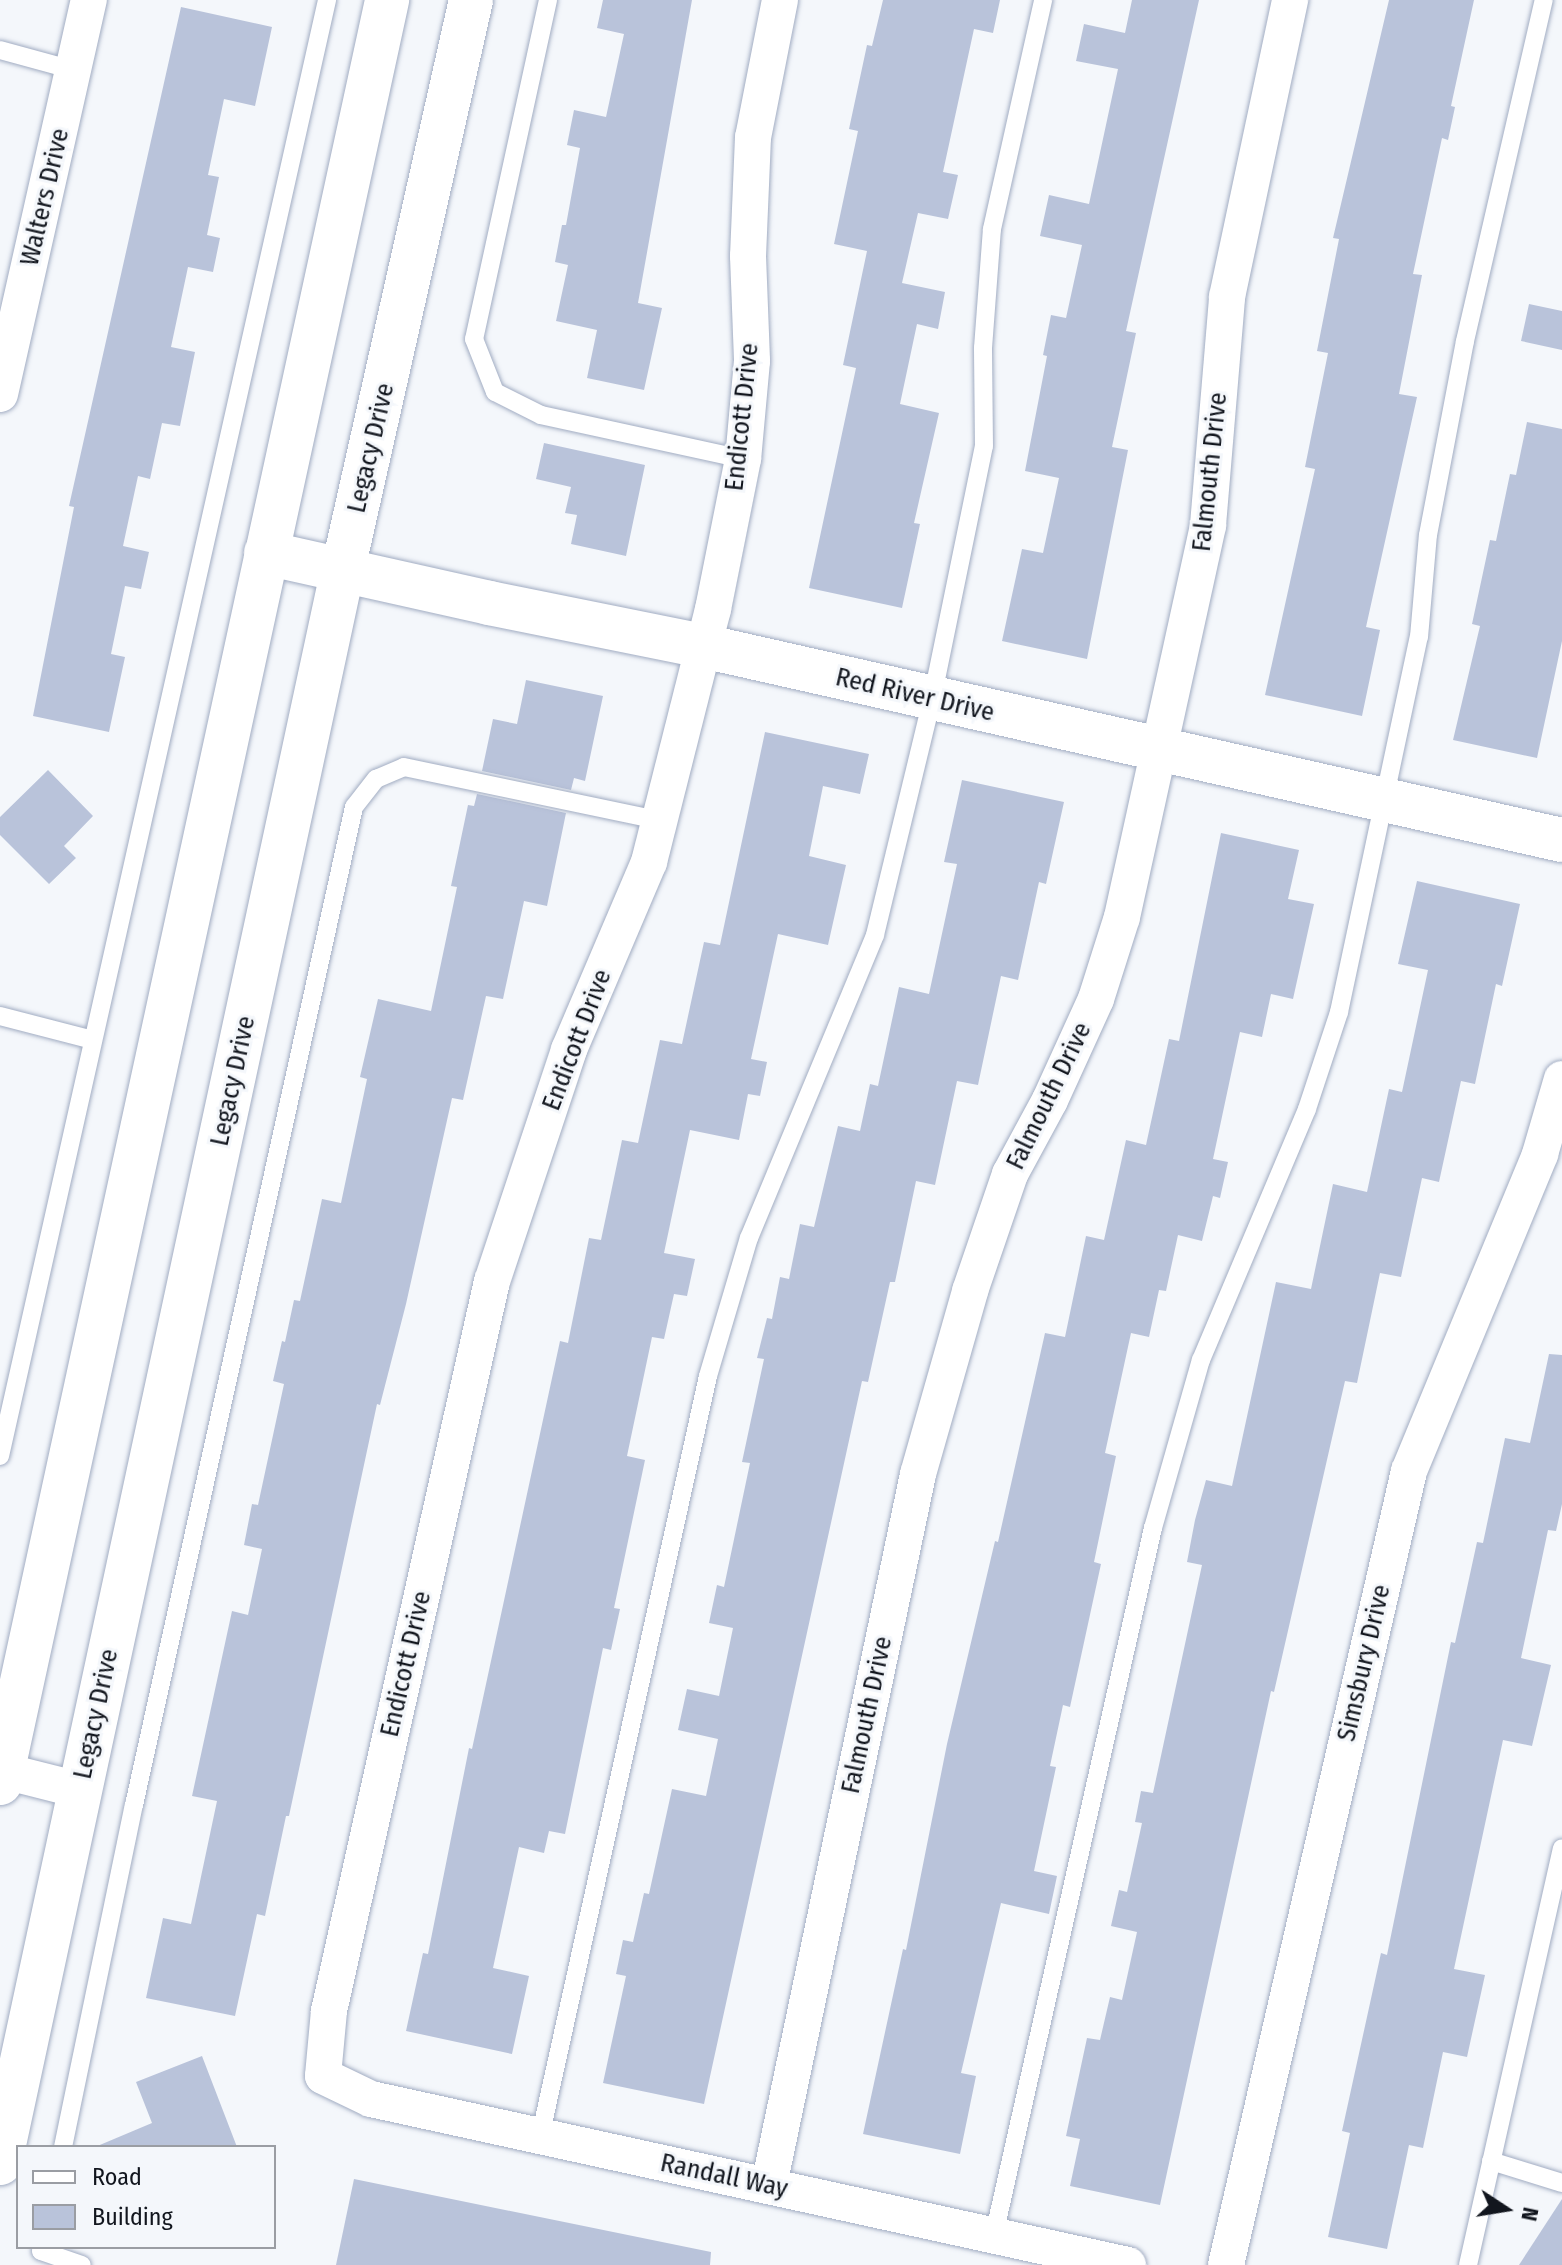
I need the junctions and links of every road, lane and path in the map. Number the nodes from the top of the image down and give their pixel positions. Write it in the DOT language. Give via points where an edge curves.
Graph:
graph roads {
  1 [pos="89,0"];
  2 [pos="327,0"];
  3 [pos="387,0"];
  4 [pos="471,0"];
  5 [pos="548,0"];
  6 [pos="780,0"];
  7 [pos="1043,0"];
  8 [pos="1290,0"];
  9 [pos="1544,0"];
  10 [pos="0,50"];
  11 [pos="73,70"];
  12 [pos="10,307"];
  13 [pos="0,394"];
  14 [pos="743,459"];
  15 [pos="266,553"];
  16 [pos="343,569"];
  17 [pos="703,646"];
  18 [pos="932,699"];
  19 [pos="1159,750"];
  20 [pos="1384,801"];
  21 [pos="662,821"];
  22 [pos="1562,840"];
  23 [pos="0,1016"];
  24 [pos="93,1040"];
  25 [pos="1562,1079"];
  26 [pos="0,1456"];
  27 [pos="1,1775"];
  28 [pos="79,1790"];
  29 [pos="1562,1848"];
  30 [pos="323,2076"];
  31 [pos="540,2137"];
  32 [pos="63,2145"];
  33 [pos="1491,2161"];
  34 [pos="0,2163"];
  35 [pos="1562,2183"];
  36 [pos="769,2185"];
  37 [pos="994,2235"];
  38 [pos="42,2249"];
  39 [pos="82,2265"];
  40 [pos="1128,2265"];
  41 [pos="1226,2265"];
  42 [pos="1468,2265"];
  1 -- 11 [label="street, Walters Drive"];
  2 -- 24 [label="lane"];
  3 -- 15 [label="main road"];
  4 -- 16 [label="main road, Legacy Drive"];
  5 -- 14 [label="lane" via="474,339 495,392 541,415"];
  6 -- 14 [label="street, Endicott Drive" via="753,137 748,256 752,361"];
  7 -- 18 [label="lane" via="992,229 983,348 984,446"];
  8 -- 19 [label="street, Falmouth Drive" via="1227,297 1208,525"];
  9 -- 20 [label="lane" via="1465,341 1428,535 1419,637"];
  10 -- 11 [label="lane"];
  11 -- 12 [label="street, Walters Drive"];
  12 -- 13 [label="street, Walters Drive"];
  14 -- 17 [label="street, Endicott Drive"];
  15 -- 16 [label="main road, Red River Drive"];
  15 -- 27 [label="main road"];
  16 -- 17 [label="main road, Red River Drive"];
  16 -- 28 [label="main road, Legacy Drive"];
  17 -- 18 [label="main road, Red River Drive"];
  17 -- 21 [label="street, Endicott Drive"];
  18 -- 19 [label="main road, Red River Drive"];
  18 -- 31 [label="lane" via="875,935 749,1238 708,1376"];
  19 -- 20 [label="main road, Red River Drive"];
  19 -- 36 [label="street, Falmouth Drive" via="1122,917 1096,999 1010,1174 918,1474"];
  20 -- 22 [label="main road, Red River Drive"];
  20 -- 37 [label="lane" via="1339,1012 1307,1109 1201,1360 1153,1528"];
  21 -- 30 [label="street, Endicott Drive" via="569,1050 492,1281 329,2011"];
  21 -- 32 [label="lane" via="404,767 376,779 354,807"];
  23 -- 24 [label="lane"];
  24 -- 26 [label="lane"];
  25 -- 41 [label="street, Simsbury Drive" via="1540,1154 1409,1471"];
  27 -- 28 [label="street"];
  28 -- 34 [label="main road, Legacy Drive"];
  29 -- 33 [label="lane"];
  30 -- 31 [label="street, Randall Way" via="371,2099"];
  31 -- 36 [label="street, Randall Way"];
  33 -- 35 [label="lane"];
  33 -- 42 [label="lane"];
  36 -- 37 [label="street, Randall Way"];
  37 -- 40 [label="street, Randall Way"];
  38 -- 39 [label="lane"];
}
